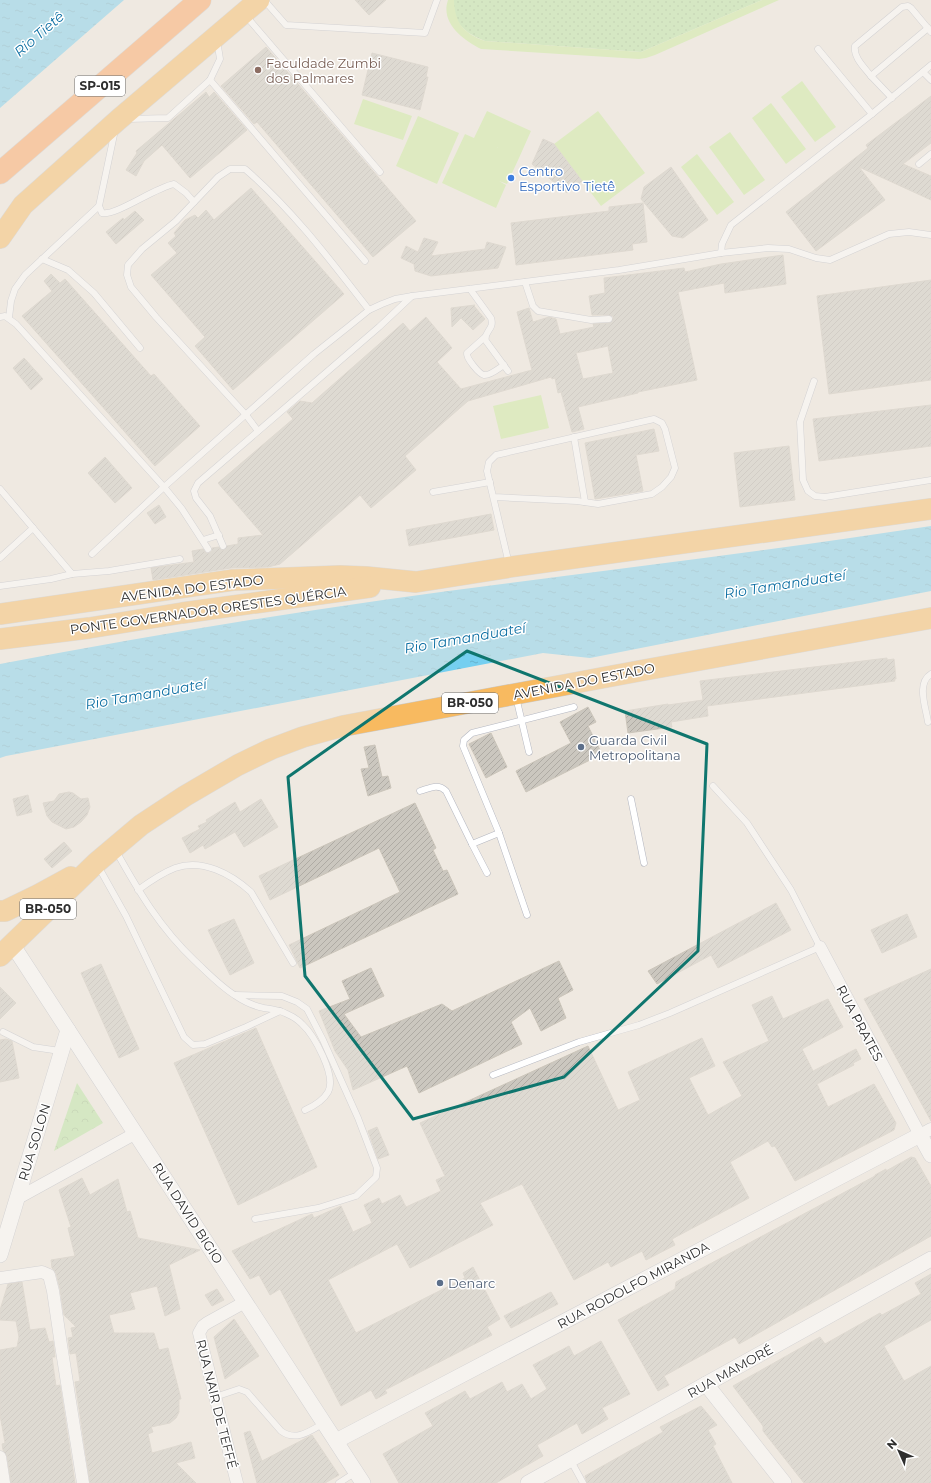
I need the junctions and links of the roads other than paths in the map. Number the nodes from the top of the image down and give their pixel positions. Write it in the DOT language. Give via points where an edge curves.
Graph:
graph roads {
  1 [pos="200,0"];
  2 [pos="264,0"];
  3 [pos="437,0"];
  4 [pos="251,7"];
  5 [pos="930,30"];
  6 [pos="217,36"];
  7 [pos="818,49"];
  8 [pos="931,65"];
  9 [pos="923,72"];
  10 [pos="871,76"];
  11 [pos="210,80"];
  12 [pos="931,80"];
  13 [pos="892,98"];
  14 [pos="872,114"];
  15 [pos="118,120"];
  16 [pos="931,154"];
  17 [pos="919,164"];
  18 [pos="380,172"];
  19 [pos="0,173"];
  20 [pos="194,202"];
  21 [pos="23,206"];
  22 [pos="100,206"];
  23 [pos="0,226"];
  24 [pos="931,235"];
  25 [pos="0,238"];
  26 [pos="721,253"];
  27 [pos="42,259"];
  28 [pos="365,261"];
  29 [pos="525,282"];
  30 [pos="470,289"];
  31 [pos="412,296"];
  32 [pos="370,310"];
  33 [pos="0,317"];
  34 [pos="9,318"];
  35 [pos="609,319"];
  36 [pos="485,337"];
  37 [pos="140,348"];
  38 [pos="504,365"];
  39 [pos="508,371"];
  40 [pos="814,381"];
  41 [pos="246,415"];
  42 [pos="258,431"];
  43 [pos="574,437"];
  44 [pos="931,480"];
  45 [pos="490,482"];
  46 [pos="164,487"];
  47 [pos="0,489"];
  48 [pos="434,492"];
  49 [pos="494,497"];
  50 [pos="585,502"];
  51 [pos="931,509"];
  52 [pos="33,528"];
  53 [pos="219,535"];
  54 [pos="203,540"];
  55 [pos="223,546"];
  56 [pos="208,548"];
  57 [pos="92,554"];
  58 [pos="0,558"];
  59 [pos="180,558"];
  60 [pos="510,567"];
  61 [pos="72,574"];
  62 [pos="416,582"];
  63 [pos="0,586"];
  64 [pos="0,614"];
  65 [pos="931,618"];
  66 [pos="0,639"];
  67 [pos="931,674"];
  68 [pos="516,694"];
  69 [pos="574,707"];
  70 [pos="522,719"];
  71 [pos="928,722"];
  72 [pos="529,752"];
  73 [pos="714,786"];
  74 [pos="420,791"];
  75 [pos="631,799"];
  76 [pos="498,833"];
  77 [pos="472,844"];
  78 [pos="114,848"];
  79 [pos="96,863"];
  80 [pos="644,863"];
  81 [pos="487,873"];
  82 [pos="138,890"];
  83 [pos="0,911"];
  84 [pos="527,915"];
  85 [pos="820,947"];
  86 [pos="6,950"];
  87 [pos="293,963"];
  88 [pos="235,995"];
  89 [pos="280,1011"];
  90 [pos="68,1030"];
  91 [pos="3,1032"];
  92 [pos="62,1051"];
  93 [pos="493,1075"];
  94 [pos="305,1110"];
  95 [pos="926,1132"];
  96 [pos="136,1133"];
  97 [pos="931,1155"];
  98 [pos="18,1198"];
  99 [pos="255,1219"];
  100 [pos="0,1255"];
  101 [pos="931,1258"];
  102 [pos="0,1278"];
  103 [pos="245,1302"];
  104 [pos="706,1384"];
  105 [pos="215,1397"];
  106 [pos="324,1423"];
  107 [pos="336,1441"];
  108 [pos="0,1457"];
  109 [pos="570,1459"];
  110 [pos="360,1478"];
  111 [pos="547,1478"];
  112 [pos="4,1483"];
  113 [pos="83,1483"];
  114 [pos="237,1483"];
  115 [pos="339,1483"];
  116 [pos="528,1483"];
  117 [pos="583,1483"];
  118 [pos="784,1483"];
  1 -- 19 [label="highway, SP-015"];
  2 -- 3 [label="lane" via="286,25 425,33"];
  4 -- 6 [label="highway"];
  4 -- 18 [label="lane"];
  5 -- 10 [label="lane"];
  5 -- 10 [label="lane" via="912,8 902,7 855,46 857,58"];
  6 -- 11 [label="lane" via="220,59"];
  6 -- 15 [label="highway"];
  7 -- 14 [label="lane"];
  8 -- 9 [label="lane"];
  9 -- 12 [label="lane"];
  9 -- 13 [label="lane"];
  10 -- 13 [label="lane"];
  11 -- 15 [label="lane" via="168,118"];
  11 -- 28 [label="lane"];
  13 -- 14 [label="lane"];
  14 -- 26 [label="lane" via="731,225 722,244"];
  15 -- 21 [label="highway"];
  15 -- 22 [label="lane"];
  16 -- 17 [label="lane"];
  20 -- 22 [label="lane" via="174,184 106,214 102,213"];
  20 -- 32 [label="lane" via="230,169 245,169 323,251"];
  20 -- 41 [label="lane" via="176,221 142,249 128,265 127,275 131,287 156,317"];
  21 -- 23 [label="highway"];
  21 -- 25 [label="highway"];
  22 -- 27 [label="lane"];
  24 -- 26 [label="lane" via="909,232 889,234 830,260 816,258 789,248"];
  26 -- 29 [label="lane"];
  27 -- 34 [label="lane" via="15,289"];
  27 -- 37 [label="lane" via="68,270 89,289"];
  29 -- 30 [label="lane"];
  29 -- 35 [label="lane" via="538,311 591,320"];
  30 -- 31 [label="lane"];
  30 -- 36 [label="lane" via="493,322"];
  31 -- 32 [label="lane" via="395,299"];
  31 -- 42 [label="lane" via="374,332"];
  32 -- 41 [label="lane" via="314,354"];
  33 -- 34 [label="lane"];
  34 -- 46 [label="lane"];
  36 -- 38 [label="lane"];
  36 -- 38 [label="lane" via="467,353 468,359 484,375"];
  38 -- 39 [label="lane"];
  40 -- 44 [label="lane" via="800,422 803,480 808,491 815,496 825,497"];
  41 -- 42 [label="lane"];
  41 -- 46 [label="lane"];
  42 -- 53 [label="lane" via="198,483 194,491"];
  43 -- 45 [label="lane" via="496,455 489,462"];
  43 -- 50 [label="lane"];
  43 -- 50 [label="lane" via="654,419 662,423 666,429 674,468 662,487 652,494 598,504"];
  45 -- 48 [label="lane"];
  45 -- 49 [label="lane"];
  46 -- 54 [label="lane"];
  46 -- 57 [label="lane"];
  47 -- 52 [label="lane"];
  49 -- 50 [label="lane"];
  49 -- 60 [label="lane"];
  51 -- 60 [label="highway, AVENIDA DO ESTADO"];
  52 -- 58 [label="lane"];
  52 -- 61 [label="lane"];
  53 -- 54 [label="lane"];
  53 -- 55 [label="lane"];
  54 -- 56 [label="lane"];
  59 -- 61 [label="lane" via="109,571"];
  60 -- 62 [label="highway, AVENIDA DO ESTADO"];
  61 -- 63 [label="lane"];
  62 -- 64 [label="highway, AVENIDA DO ESTADO" via="340,576 224,579"];
  62 -- 66 [label="highway, PONTE GOVERNADOR ORESTES QUÉRCIA"];
  65 -- 68 [label="highway, AVENIDA DO ESTADO / BR-050"];
  67 -- 71 [label="lane" via="925,679 923,688"];
  68 -- 70 [label="lane"];
  68 -- 78 [label="highway, AVENIDA DO ESTADO / BR-050" via="343,726 303,736 238,765 185,796 141,825"];
  69 -- 70 [label="lane"];
  70 -- 72 [label="lane"];
  70 -- 76 [label="lane" via="472,733 464,740 463,746"];
  73 -- 85 [label="lane, RUA PRATES" via="747,823 791,890"];
  74 -- 77 [label="lane" via="435,786 442,787"];
  75 -- 80 [label="lane"];
  76 -- 77 [label="lane"];
  76 -- 84 [label="lane"];
  77 -- 81 [label="lane"];
  78 -- 79 [label="highway, AVENIDA DO ESTADO / BR-050"];
  78 -- 82 [label="lane"];
  79 -- 83 [label="highway" via="38,895"];
  79 -- 86 [label="highway, AVENIDA DO ESTADO / BR-050"];
  79 -- 89 [label="lane" via="126,916 184,1038 193,1045 205,1044"];
  82 -- 87 [label="lane" via="174,868 183,866 206,866 221,872 251,892"];
  82 -- 88 [label="lane" via="172,938"];
  85 -- 93 [label="lane" via="670,1014 639,1026 579,1042"];
  85 -- 95 [label="street, RUA PRATES"];
  86 -- 90 [label="street, RUA DAVID BIGIO"];
  88 -- 89 [label="lane" via="249,1004"];
  88 -- 99 [label="lane" via="282,996 307,1010 355,1111 376,1168 376,1177 356,1196 318,1208"];
  89 -- 94 [label="lane" via="302,1024 327,1066 329,1091 321,1100"];
  90 -- 92 [label="street, RUA SOLON"];
  90 -- 96 [label="street, RUA DAVID BIGIO"];
  91 -- 92 [label="lane" via="33,1047"];
  92 -- 98 [label="street, RUA SOLON"];
  95 -- 97 [label="street, RUA PRATES"];
  95 -- 107 [label="street, RUA RODOLFO MIRANDA"];
  96 -- 98 [label="street"];
  96 -- 103 [label="street, RUA DAVID BIGIO"];
  98 -- 100 [label="street, RUA SOLON"];
  101 -- 104 [label="street, RUA MAMORÉ"];
  102 -- 113 [label="street" via="42,1272 49,1275"];
  103 -- 105 [label="street, RUA NAIR DE TEFFÉ" via="203,1326 199,1333"];
  103 -- 106 [label="street, RUA DAVID BIGIO"];
  104 -- 109 [label="street, RUA MAMORÉ"];
  104 -- 118 [label="street"];
  105 -- 106 [label="lane" via="239,1389 247,1392 288,1436 295,1437 309,1432"];
  105 -- 114 [label="street, RUA NAIR DE TEFFÉ"];
  106 -- 107 [label="street, RUA DAVID BIGIO"];
  107 -- 110 [label="street, RUA DAVID BIGIO"];
  108 -- 112 [label="street"];
  109 -- 111 [label="street, RUA MAMORÉ"];
  109 -- 117 [label="lane"];
  110 -- 115 [label="lane"];
  111 -- 116 [label="street, RUA MAMORÉ"];
}
